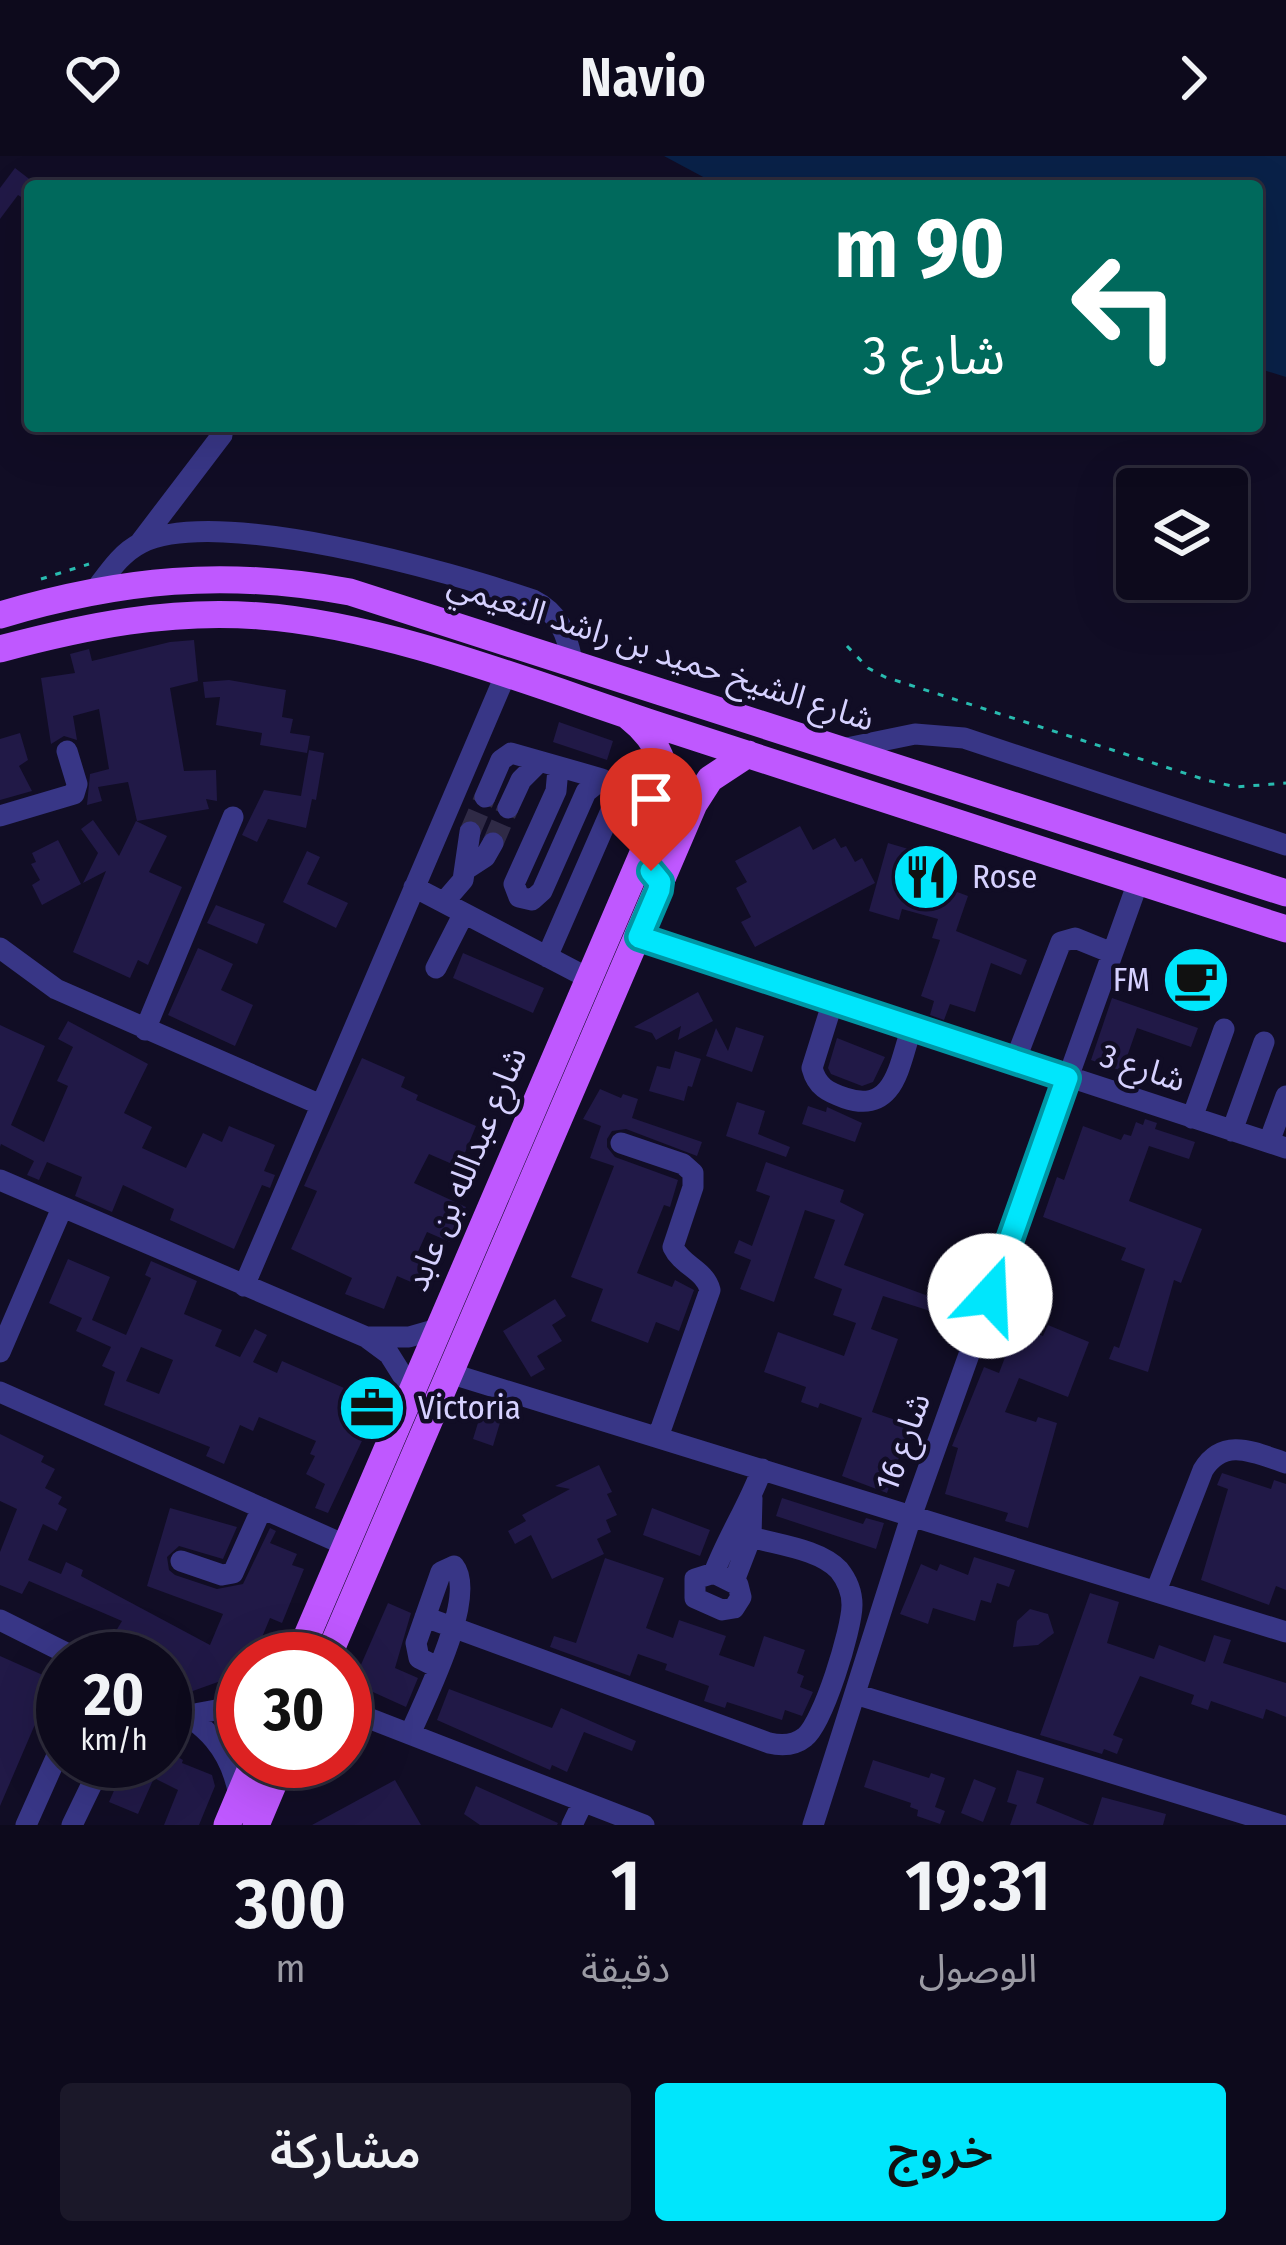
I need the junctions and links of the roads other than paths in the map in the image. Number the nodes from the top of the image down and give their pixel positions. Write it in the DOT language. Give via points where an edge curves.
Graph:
graph roads {
  1 [pos="222,435"];
  2 [pos="138,544"];
  3 [pos="96,590"];
  4 [pos="0,616"];
  5 [pos="0,650"];
  6 [pos="572,661"];
  7 [pos="505,676"];
  8 [pos="626,715"];
  9 [pos="778,728"];
  10 [pos="699,738"];
  11 [pos="842,749"];
  12 [pos="67,751"];
  13 [pos="748,754"];
  14 [pos="548,766"];
  15 [pos="602,778"];
  16 [pos="485,797"];
  17 [pos="664,804"];
  18 [pos="508,808"];
  19 [pos="0,816"];
  20 [pos="233,817"];
  21 [pos="470,832"];
  22 [pos="493,843"];
  23 [pos="1286,844"];
  24 [pos="465,870"];
  25 [pos="632,876"];
  26 [pos="1138,882"];
  27 [pos="414,887"];
  28 [pos="659,890"];
  29 [pos="1286,893"];
  30 [pos="454,908"];
  31 [pos="1286,929"];
  32 [pos="639,937"];
  33 [pos="0,948"];
  34 [pos="1112,953"];
  35 [pos="547,957"];
  36 [pos="436,968"];
  37 [pos="587,978"];
  38 [pos="833,1001"];
  39 [pos="912,1027"];
  40 [pos="1224,1029"];
  41 [pos="145,1030"];
  42 [pos="1264,1042"];
  43 [pos="1015,1061"];
  44 [pos="1067,1078"];
  45 [pos="1286,1096"];
  46 [pos="321,1105"];
  47 [pos="1192,1118"];
  48 [pos="1232,1131"];
  49 [pos="621,1143"];
  50 [pos="1278,1145"];
  51 [pos="0,1180"];
  52 [pos="62,1208"];
  53 [pos="460,1273"];
  54 [pos="488,1284"];
  55 [pos="244,1286"];
  56 [pos="437,1329"];
  57 [pos="366,1337"];
  58 [pos="0,1352"];
  59 [pos="449,1373"];
  60 [pos="411,1389"];
  61 [pos="0,1392"];
  62 [pos="658,1437"];
  63 [pos="397,1458"];
  64 [pos="1286,1463"];
  65 [pos="762,1469"];
  66 [pos="752,1498"];
  67 [pos="262,1508"];
  68 [pos="912,1514"];
  69 [pos="751,1537"];
  70 [pos="345,1545"];
  71 [pos="181,1561"];
  72 [pos="1156,1591"];
  73 [pos="425,1617"];
  74 [pos="0,1620"];
  75 [pos="454,1629"];
  76 [pos="308,1632"];
  77 [pos="336,1632"];
  78 [pos="1286,1632"];
  79 [pos="36,1638"];
  80 [pos="437,1667"];
  81 [pos="855,1694"];
  82 [pos="192,1717"];
  83 [pos="372,1719"];
  84 [pos="410,1734"];
  85 [pos="42,1788"];
  86 [pos="90,1788"];
  87 [pos="242,1788"];
  88 [pos="272,1788"];
  89 [pos="239,1796"];
  90 [pos="583,1802"];
  91 [pos="26,1825"];
  92 [pos="72,1825"];
  93 [pos="227,1825"];
  94 [pos="256,1825"];
  95 [pos="572,1825"];
  96 [pos="644,1825"];
  97 [pos="814,1825"];
  98 [pos="1281,1825"];
  1 -- 2 [label="street"];
  2 -- 3 [label="street"];
  2 -- 6 [label="street" via="231,535 402,561 542,604 562,626"];
  3 -- 4 [label="main road, شارع الشيخ حميد بن راشد النعيمي"];
  3 -- 6 [label="main road, شارع الشيخ حميد بن راشد النعيمي" via="223,578 308,584"];
  5 -- 7 [label="main road" via="143,618 263,616 381,637"];
  6 -- 9 [label="main road, شارع الشيخ حميد بن راشد النعيمي"];
  7 -- 8 [label="main road"];
  7 -- 27 [label="street"];
  8 -- 10 [label="main road"];
  8 -- 17 [label="main road" via="660,754"];
  9 -- 10 [label="main road" via="722,725"];
  9 -- 11 [label="main road, شارع الشيخ حميد بن راشد النعيمي"];
  10 -- 13 [label="main road"];
  10 -- 17 [label="main road, شارع عبدالله بن عابد"];
  11 -- 23 [label="street" via="916,734 964,738"];
  11 -- 29 [label="main road, شارع الشيخ حميد بن راشد النعيمي"];
  12 -- 19 [label="street" via="74,794"];
  13 -- 26 [label="main road"];
  13 -- 28 [label="main road, شارع عبدالله بن عابد" via="701,791"];
  14 -- 15 [label="street"];
  14 -- 15 [label="street" via="556,791 514,884 525,900 542,891 586,792"];
  14 -- 16 [label="street" via="505,755"];
  14 -- 18 [label="street" via="521,780"];
  15 -- 35 [label="street" via="614,790 613,806"];
  17 -- 25 [label="main road, شارع عبدالله بن عابد"];
  20 -- 41 [label="street"];
  21 -- 24 [label="street"];
  22 -- 24 [label="street"];
  24 -- 30 [label="street"];
  25 -- 28 [label="main road" via="651,871"];
  25 -- 37 [label="main road, شارع عبدالله بن عابد"];
  26 -- 31 [label="main road"];
  26 -- 34 [label="street, شارع 16"];
  27 -- 30 [label="street"];
  27 -- 46 [label="street"];
  28 -- 32 [label="main road, شارع عبدالله بن عابد"];
  30 -- 35 [label="street"];
  30 -- 36 [label="street"];
  32 -- 38 [label="street, شارع 3"];
  32 -- 54 [label="main road, شارع عبدالله بن عابد"];
  33 -- 41 [label="street" via="56,989"];
  34 -- 43 [label="street" via="1071,937 1061,942"];
  34 -- 44 [label="street, شارع 16"];
  35 -- 37 [label="street"];
  37 -- 53 [label="main road, شارع عبدالله بن عابد"];
  38 -- 39 [label="street, شارع 3"];
  38 -- 39 [label="street" via="812,1068 824,1089 844,1097 865,1103 888,1091"];
  39 -- 43 [label="street, شارع 3"];
  40 -- 47 [label="street"];
  41 -- 46 [label="street"];
  42 -- 48 [label="street"];
  43 -- 44 [label="street, شارع 3"];
  44 -- 47 [label="street, شارع 3"];
  44 -- 68 [label="street, شارع 16"];
  45 -- 50 [label="street"];
  46 -- 55 [label="street"];
  47 -- 48 [label="street, شارع 3"];
  48 -- 50 [label="street, شارع 3"];
  49 -- 62 [label="street" via="693,1173 674,1246 710,1291"];
  51 -- 52 [label="street"];
  52 -- 55 [label="street"];
  52 -- 58 [label="street"];
  53 -- 54 [label="main road" via="477,1266"];
  53 -- 56 [label="main road, شارع عبدالله بن عابد"];
  54 -- 59 [label="main road, شارع عبدالله بن عابد"];
  55 -- 57 [label="street"];
  56 -- 57 [label="street"];
  56 -- 60 [label="main road, شارع عبدالله بن عابد"];
  57 -- 60 [label="street" via="389,1354"];
  59 -- 62 [label="street"];
  59 -- 63 [label="main road, شارع عبدالله بن عابد"];
  60 -- 63 [label="main road, شارع عبدالله بن عابد"];
  61 -- 67 [label="street"];
  62 -- 65 [label="street"];
  63 -- 70 [label="main road, شارع عبدالله بن عابد"];
  63 -- 77 [label="main road, شارع عبدالله بن عابد"];
  64 -- 72 [label="street" via="1239,1449 1214,1456"];
  65 -- 66 [label="street"];
  65 -- 68 [label="street"];
  66 -- 69 [label="street"];
  66 -- 69 [label="street" via="735,1521 724,1577"];
  67 -- 70 [label="street"];
  67 -- 71 [label="street" via="233,1573"];
  68 -- 72 [label="street"];
  68 -- 81 [label="street, شارع 16"];
  69 -- 75 [label="street" via="825,1559 852,1602 817,1721 788,1745"];
  70 -- 76 [label="main road, شارع عبدالله بن عابد"];
  72 -- 78 [label="street"];
  73 -- 75 [label="street"];
  73 -- 75 [label="street" via="441,1572 454,1567"];
  73 -- 80 [label="street" via="416,1654"];
  74 -- 79 [label="street"];
  75 -- 80 [label="street"];
  80 -- 84 [label="street"];
  81 -- 97 [label="street, شارع 16"];
  81 -- 98 [label="street"];
  82 -- 89 [label="street" via="229,1758"];
  83 -- 84 [label="street"];
  84 -- 90 [label="street"];
  85 -- 91 [label="street"];
  86 -- 92 [label="street"];
  87 -- 89 [label="main road"];
  88 -- 94 [label="main road"];
  89 -- 93 [label="main road"];
  90 -- 95 [label="street"];
  90 -- 96 [label="street"];
}
